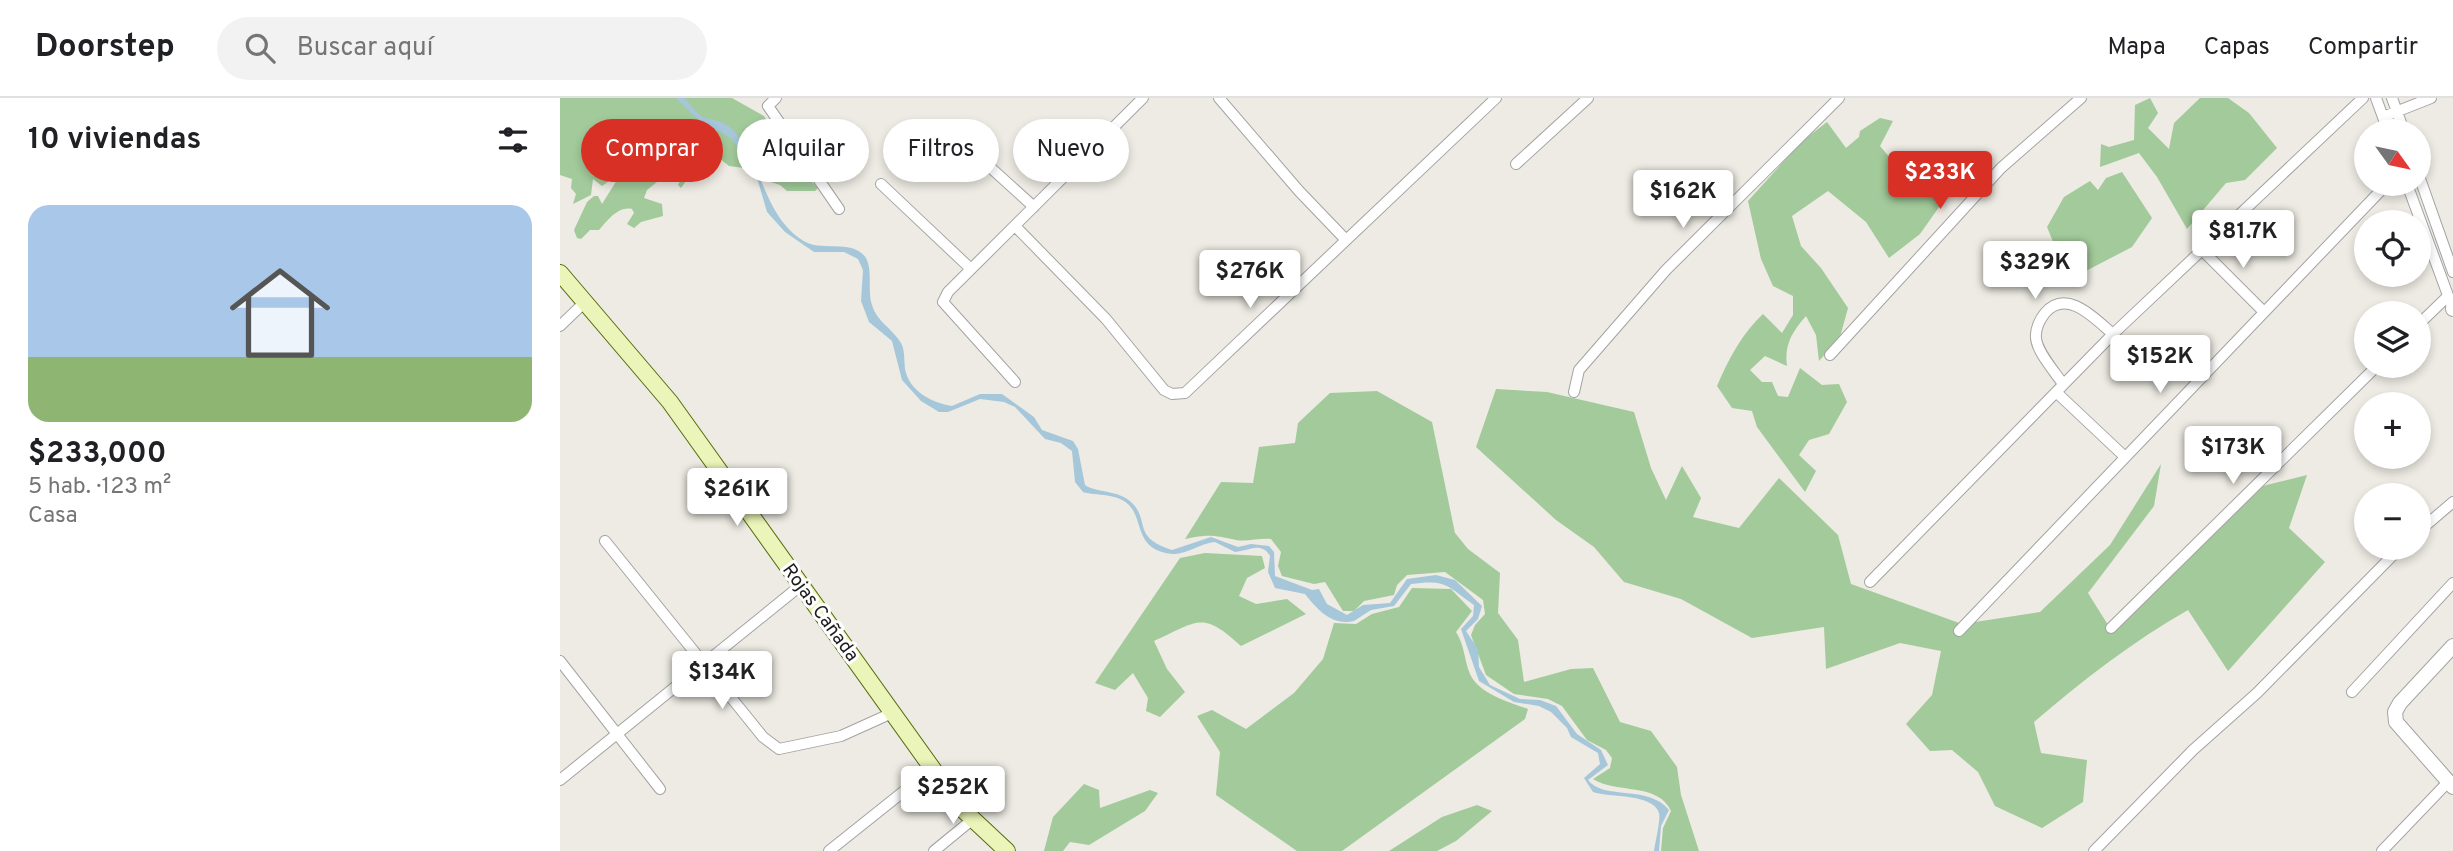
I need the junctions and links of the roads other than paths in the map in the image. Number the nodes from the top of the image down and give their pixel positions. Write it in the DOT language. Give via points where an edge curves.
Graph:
graph roads {
  1 [pos="776,98"];
  2 [pos="1143,98"];
  3 [pos="1219,98"];
  4 [pos="1496,98"];
  5 [pos="1588,98"];
  6 [pos="1839,98"];
  7 [pos="2081,98"];
  8 [pos="2362,98"];
  9 [pos="2376,98"];
  10 [pos="2392,98"];
  11 [pos="2431,98"];
  12 [pos="2397,111"];
  13 [pos="2383,117"];
  14 [pos="2400,119"];
  15 [pos="1516,164"];
  16 [pos="999,175"];
  17 [pos="881,184"];
  18 [pos="2376,196"];
  19 [pos="2411,196"];
  20 [pos="2426,196"];
  21 [pos="1034,207"];
  22 [pos="839,209"];
  23 [pos="1015,226"];
  24 [pos="1346,240"];
  25 [pos="2202,250"];
  26 [pos="971,269"];
  27 [pos="2453,272"];
  28 [pos="560,273"];
  29 [pos="586,301"];
  30 [pos="2452,306"];
  31 [pos="2263,311"];
  32 [pos="2431,318"];
  33 [pos="560,326"];
  34 [pos="2113,334"];
  35 [pos="1830,355"];
  36 [pos="2365,378"];
  37 [pos="1014,382"];
  38 [pos="2059,388"];
  39 [pos="1574,392"];
  40 [pos="2124,456"];
  41 [pos="2453,502"];
  42 [pos="2431,521"];
  43 [pos="604,541"];
  44 [pos="2388,560"];
  45 [pos="1870,582"];
  46 [pos="2453,583"];
  47 [pos="800,586"];
  48 [pos="2111,628"];
  49 [pos="1959,631"];
  50 [pos="2453,646"];
  51 [pos="560,661"];
  52 [pos="704,664"];
  53 [pos="2352,692"];
  54 [pos="892,713"];
  55 [pos="618,733"];
  56 [pos="933,768"];
  57 [pos="560,780"];
  58 [pos="2451,784"];
  59 [pos="660,789"];
  60 [pos="973,820"];
  61 [pos="829,851"];
  62 [pos="934,851"];
  63 [pos="1007,851"];
  64 [pos="2094,851"];
  65 [pos="2382,851"];
  1 -- 22 [label="street" via="768,106"];
  2 -- 21 [label="street"];
  3 -- 24 [label="street"];
  4 -- 24 [label="street"];
  5 -- 15 [label="street"];
  6 -- 39 [label="street" via="1666,270 1579,370"];
  7 -- 35 [label="street" via="2001,168"];
  8 -- 25 [label="street"];
  9 -- 13 [label="street"];
  10 -- 12 [label="street"];
  11 -- 12 [label="street"];
  12 -- 13 [label="street"];
  12 -- 14 [label="street"];
  16 -- 21 [label="street"];
  17 -- 26 [label="street"];
  18 -- 31 [label="street"];
  19 -- 30 [label="street"];
  20 -- 27 [label="street"];
  21 -- 23 [label="street"];
  23 -- 24 [label="street" via="1172,394 1185,393"];
  23 -- 26 [label="street"];
  25 -- 31 [label="street"];
  25 -- 34 [label="street"];
  26 -- 37 [label="street" via="943,302"];
  28 -- 29 [label="main road, Rojas Cañada"];
  29 -- 33 [label="street"];
  29 -- 47 [label="main road, Rojas Cañada" via="670,402"];
  30 -- 32 [label="street"];
  31 -- 40 [label="street"];
  34 -- 38 [label="street"];
  34 -- 38 [label="street" via="2078,305 2063,303 2044,314 2035,341"];
  36 -- 48 [label="street"];
  38 -- 40 [label="street"];
  38 -- 45 [label="street"];
  40 -- 49 [label="street"];
  41 -- 42 [label="street"];
  43 -- 52 [label="street"];
  44 -- 64 [label="street"];
  46 -- 53 [label="street"];
  47 -- 52 [label="street"];
  47 -- 54 [label="main road, Rojas Cañada"];
  50 -- 58 [label="street" via="2395,712 2396,722"];
  51 -- 55 [label="street"];
  52 -- 54 [label="street" via="763,737 779,748 841,736"];
  52 -- 55 [label="street"];
  54 -- 56 [label="main road, Rojas Cañada"];
  55 -- 57 [label="street"];
  55 -- 59 [label="street"];
  56 -- 60 [label="main road, Rojas Cañada"];
  56 -- 61 [label="street"];
  58 -- 65 [label="street"];
  60 -- 62 [label="street"];
  60 -- 63 [label="main road, Rojas Cañada"];
}
